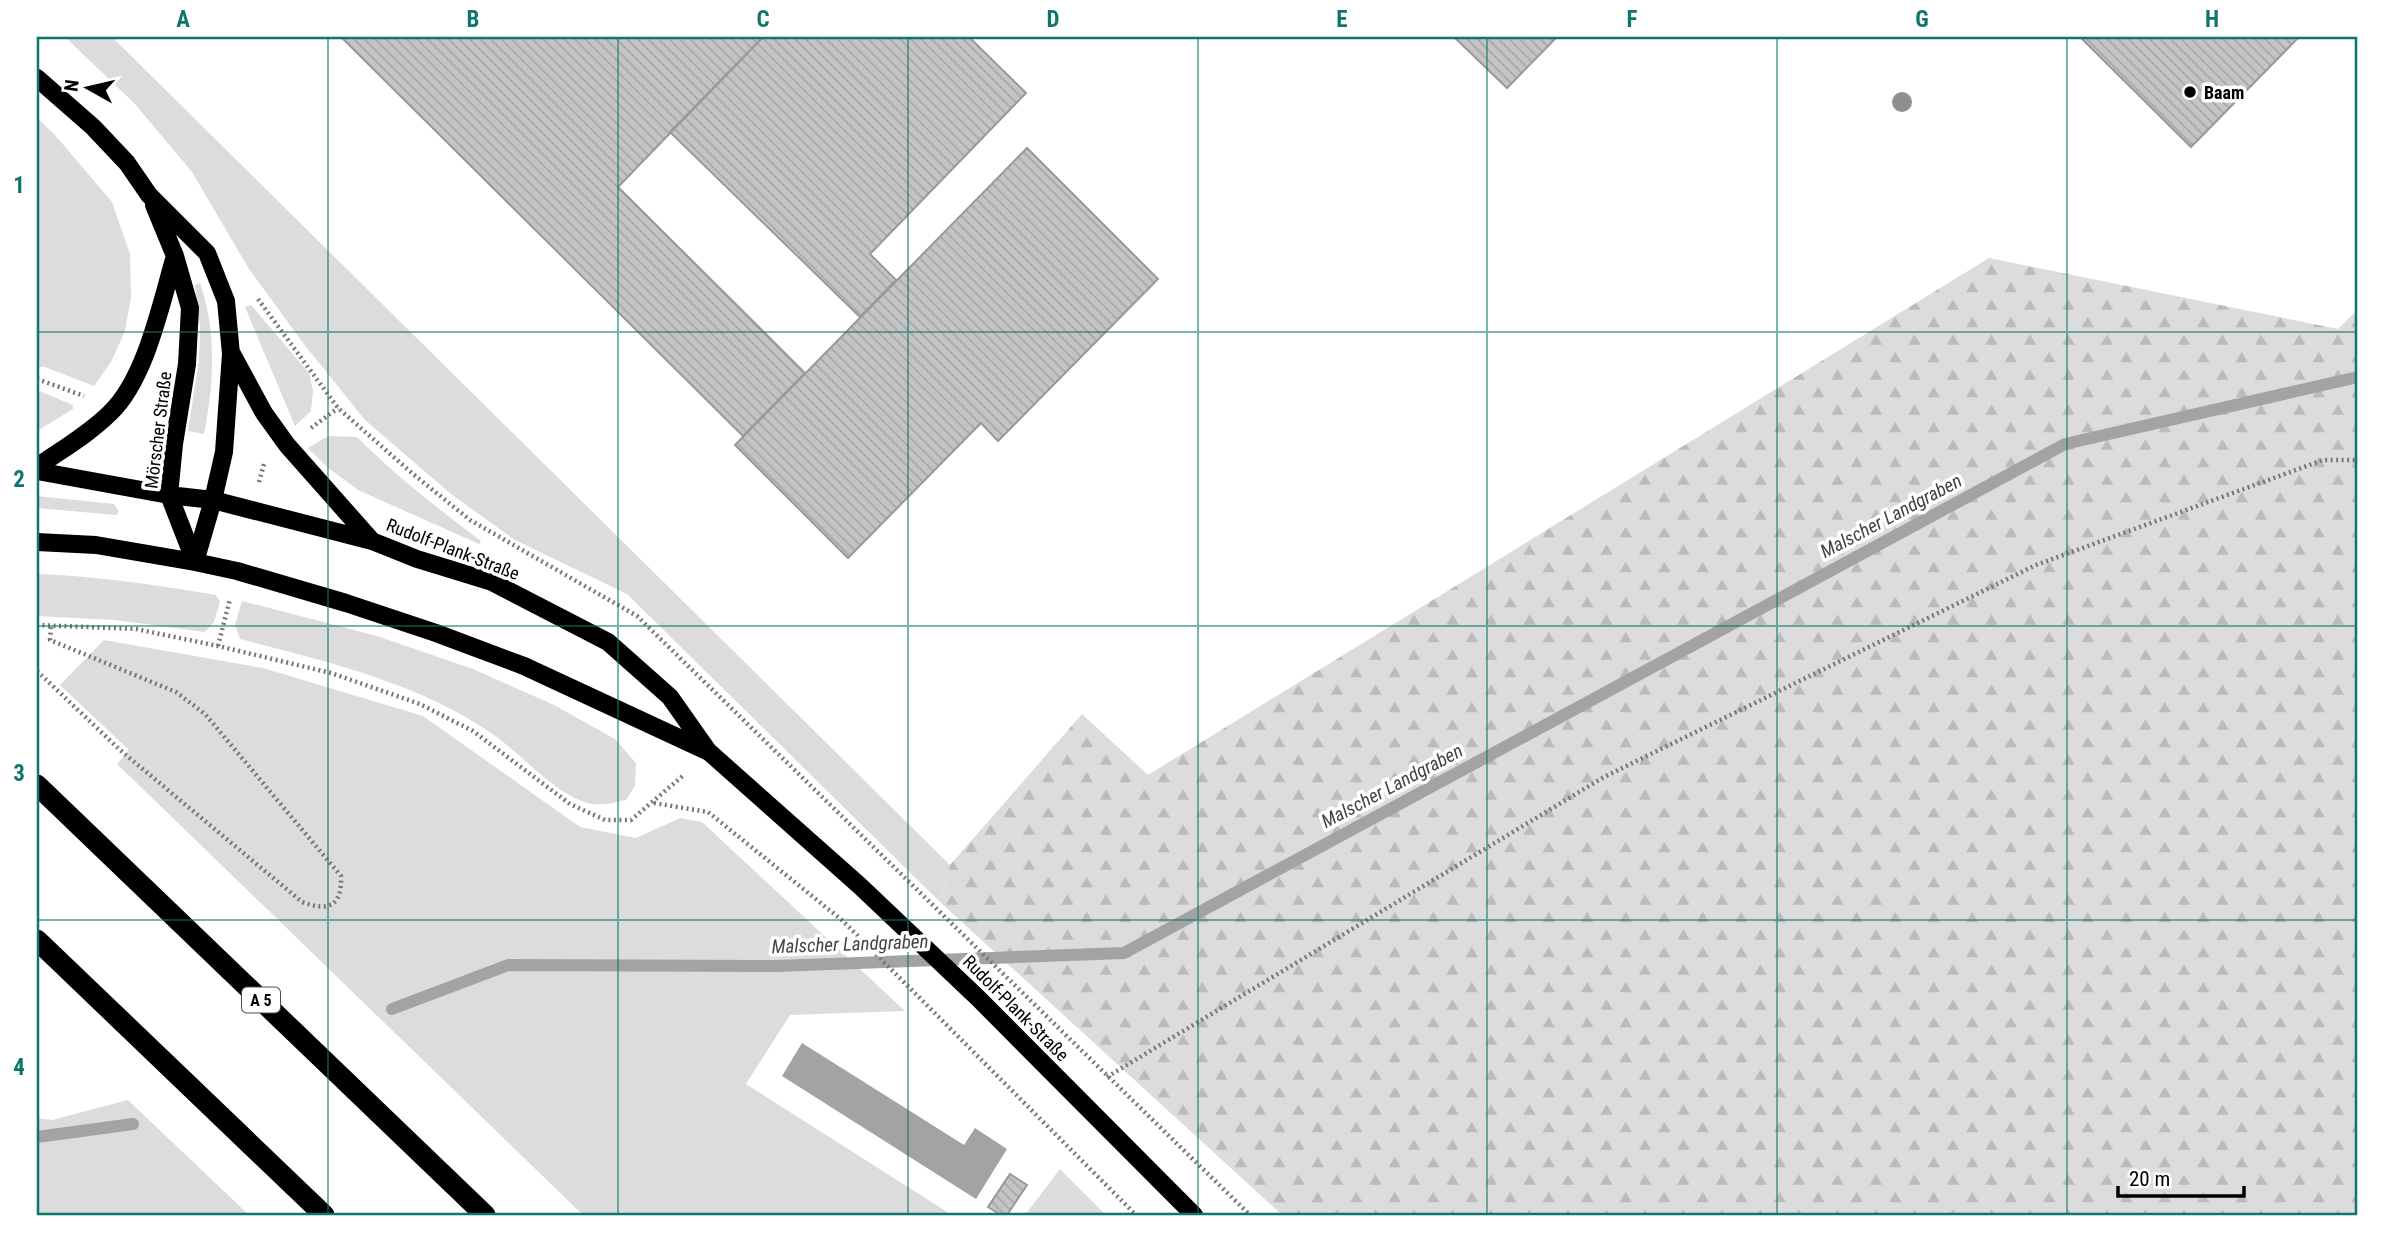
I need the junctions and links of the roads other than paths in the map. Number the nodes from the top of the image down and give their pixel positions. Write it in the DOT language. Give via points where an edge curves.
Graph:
graph roads {
  1 [pos="37,78"];
  2 [pos="149,195"];
  3 [pos="175,256"];
  4 [pos="231,354"];
  5 [pos="37,469"];
  6 [pos="169,495"];
  7 [pos="214,500"];
  8 [pos="372,541"];
  9 [pos="37,542"];
  10 [pos="195,562"];
  11 [pos="708,751"];
  12 [pos="37,785"];
  13 [pos="37,940"];
  14 [pos="324,1215"];
  15 [pos="485,1215"];
  16 [pos="1194,1215"];
  1 -- 2 [label="main road, Mörscher Straße" via="93,127"];
  2 -- 3 [label="main road, Mörscher Straße"];
  2 -- 4 [label="main road, Mörscher Straße" via="207,253 226,302"];
  3 -- 5 [label="main road, Mörscher Straße" via="146,352 123,399"];
  3 -- 6 [label="main road, Mörscher Straße" via="190,307"];
  4 -- 7 [label="main road, Mörscher Straße" via="224,452"];
  4 -- 8 [label="main road, Mörscher Straße" via="287,445"];
  5 -- 6 [label="main road, Rudolf-Plank-Straße"];
  6 -- 7 [label="main road, Rudolf-Plank-Straße"];
  6 -- 10 [label="main road, Mörscher Straße"];
  7 -- 8 [label="main road, Rudolf-Plank-Straße"];
  7 -- 10 [label="main road, Mörscher Straße"];
  8 -- 11 [label="main road, Rudolf-Plank-Straße" via="492,582 608,642 670,696"];
  9 -- 10 [label="main road, Rudolf-Plank-Straße" via="96,545"];
  10 -- 11 [label="main road, Rudolf-Plank-Straße" via="436,633 524,666"];
  11 -- 16 [label="main road, Rudolf-Plank-Straße" via="978,998"];
  12 -- 15 [label="highway, A 5"];
  13 -- 14 [label="highway"];
}
